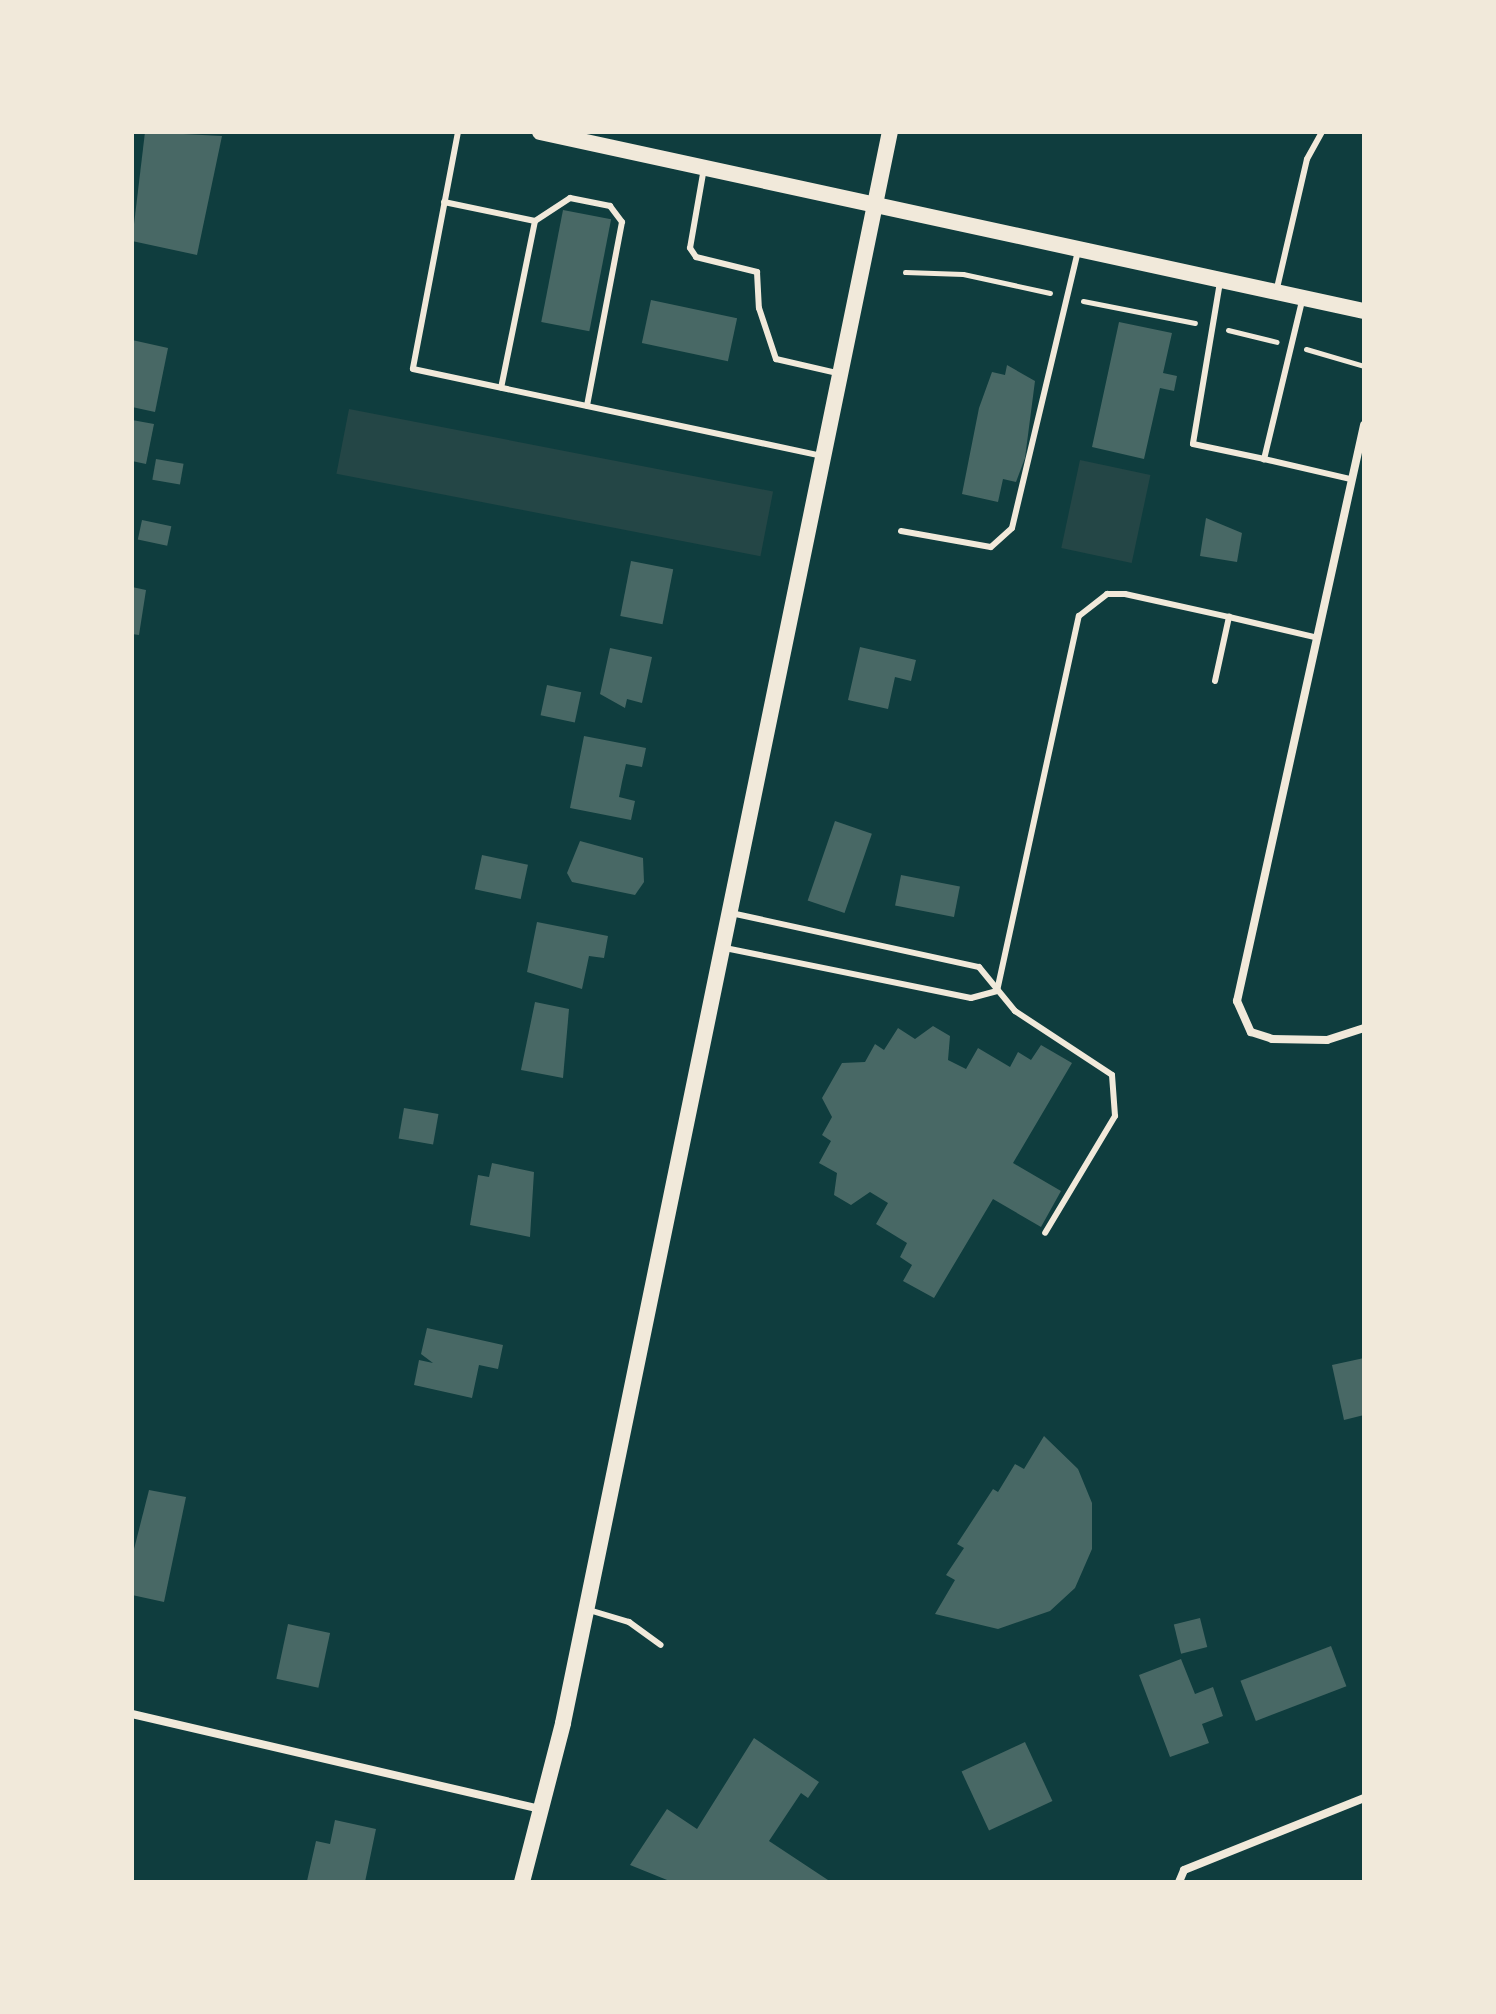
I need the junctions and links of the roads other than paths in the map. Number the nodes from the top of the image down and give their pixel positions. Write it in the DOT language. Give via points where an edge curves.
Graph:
graph roads {
  1 [pos="458,132"];
  2 [pos="540,132"];
  3 [pos="890,132"];
  4 [pos="1322,132"];
  5 [pos="590,137"];
  6 [pos="705,166"];
  7 [pos="444,202"];
  8 [pos="876,202"];
  9 [pos="535,221"];
  10 [pos="1080,246"];
  11 [pos="1220,279"];
  12 [pos="1276,292"];
  13 [pos="1302,298"];
  14 [pos="1364,311"];
  15 [pos="840,373"];
  16 [pos="501,388"];
  17 [pos="587,406"];
  18 [pos="1364,425"];
  19 [pos="823,456"];
  20 [pos="1264,459"];
  21 [pos="1350,479"];
  22 [pos="901,531"];
  23 [pos="1229,617"];
  24 [pos="1314,637"];
  25 [pos="1215,681"];
  26 [pos="731,913"];
  27 [pos="725,948"];
  28 [pos="997,991"];
  29 [pos="1364,1028"];
  30 [pos="1045,1233"];
  31 [pos="586,1609"];
  32 [pos="661,1645"];
  33 [pos="132,1714"];
  34 [pos="1364,1798"];
  35 [pos="544,1810"];
  36 [pos="522,1882"];
  37 [pos="1179,1882"];
  1 -- 7 [label="lane"];
  2 -- 5 [label="main road"];
  3 -- 8 [label="main road"];
  4 -- 12 [label="lane" via="1307,159"];
  5 -- 6 [label="main road"];
  6 -- 8 [label="main road"];
  6 -- 15 [label="lane" via="690,248 696,257 757,272 762,322 776,359"];
  7 -- 9 [label="lane"];
  7 -- 16 [label="lane" via="413,369"];
  8 -- 10 [label="main road"];
  8 -- 15 [label="main road"];
  9 -- 16 [label="lane"];
  9 -- 17 [label="lane" via="570,198 610,206 622,222"];
  10 -- 11 [label="main road"];
  10 -- 22 [label="lane" via="1020,504 1004,540 991,547"];
  11 -- 12 [label="main road"];
  11 -- 20 [label="lane" via="1193,444"];
  12 -- 13 [label="main road"];
  13 -- 14 [label="main road"];
  13 -- 20 [label="lane"];
  15 -- 19 [label="main road"];
  16 -- 17 [label="lane"];
  17 -- 19 [label="lane"];
  18 -- 21 [label="street"];
  19 -- 26 [label="main road"];
  20 -- 21 [label="lane"];
  21 -- 24 [label="street"];
  23 -- 24 [label="lane"];
  23 -- 25 [label="lane"];
  23 -- 28 [label="lane" via="1125,594 1107,594 1079,616"];
  24 -- 29 [label="street" via="1239,982 1241,1020 1251,1032 1305,1042"];
  26 -- 27 [label="main road"];
  26 -- 28 [label="lane" via="979,967"];
  27 -- 28 [label="lane" via="971,998"];
  27 -- 31 [label="main road"];
  28 -- 30 [label="lane" via="1015,1011 1112,1075 1115,1116"];
  31 -- 32 [label="lane" via="629,1622"];
  31 -- 35 [label="main road"];
  33 -- 35 [label="street"];
  34 -- 37 [label="street" via="1184,1870"];
  35 -- 36 [label="main road"];
}
